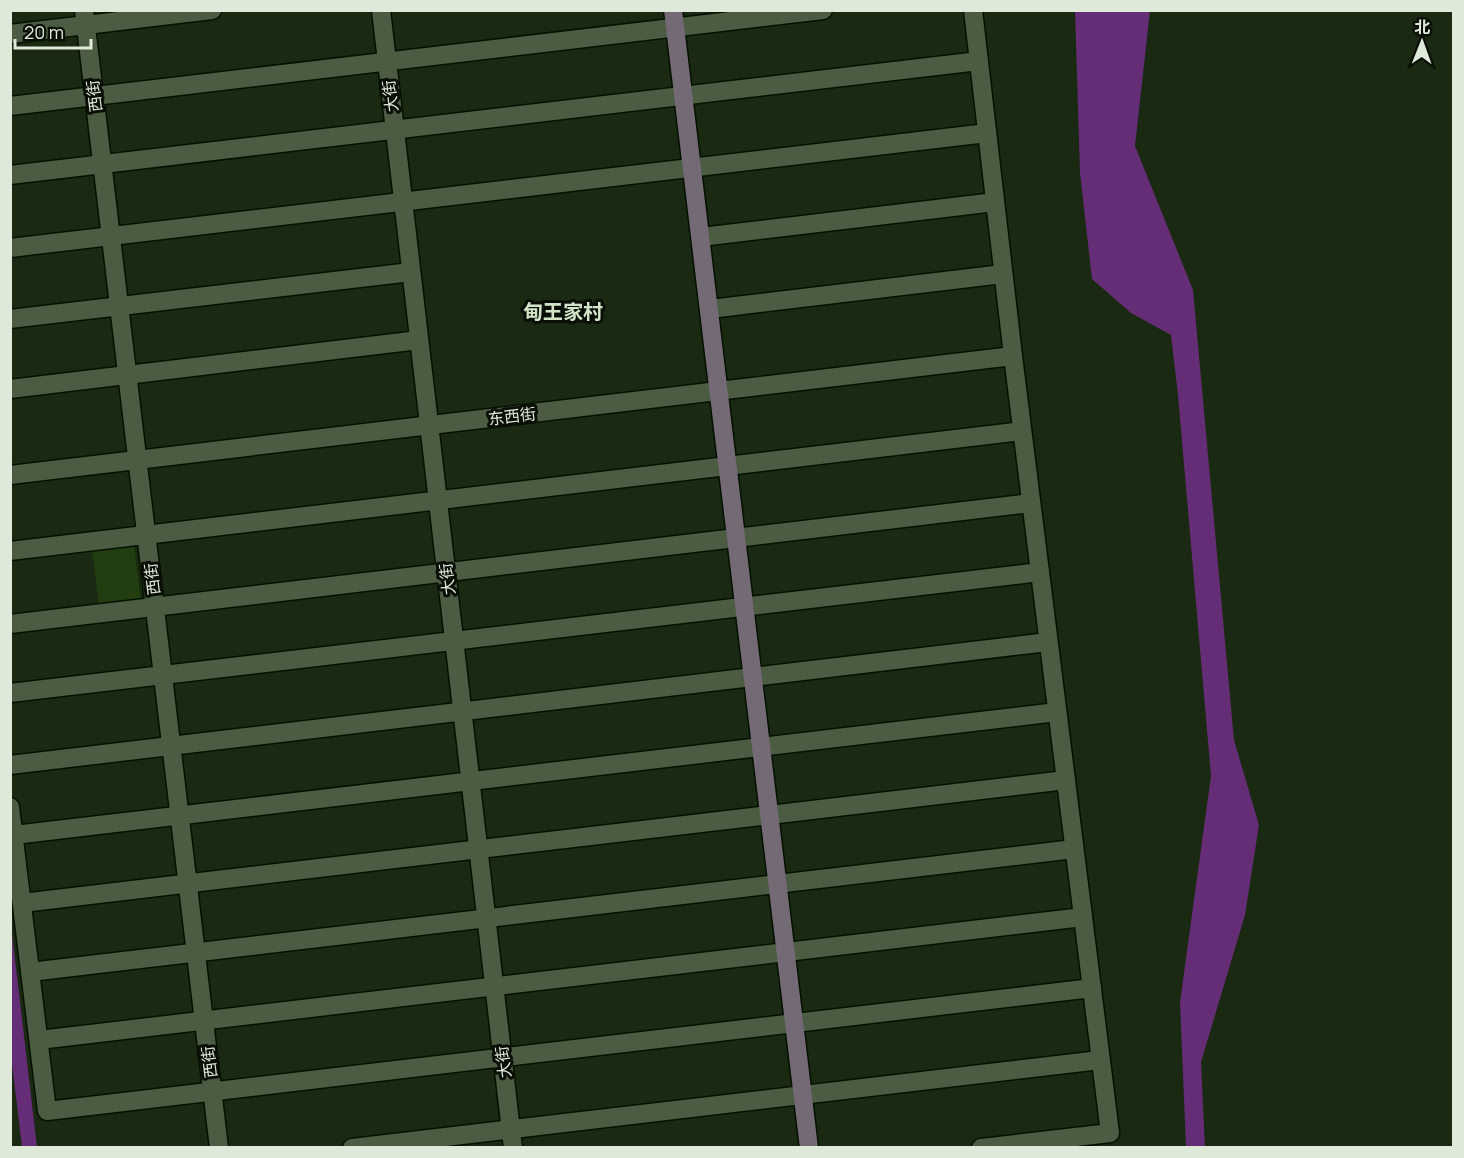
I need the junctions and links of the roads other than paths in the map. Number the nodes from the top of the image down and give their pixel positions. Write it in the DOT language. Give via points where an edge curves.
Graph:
graph roads {
  1 [pos="212,10"];
  2 [pos="381,10"];
  3 [pos="823,10"];
  4 [pos="973,10"];
  5 [pos="85,18"];
  6 [pos="674,19"];
  7 [pos="10,34"];
  8 [pos="979,61"];
  9 [pos="386,62"];
  10 [pos="94,96"];
  11 [pos="684,96"];
  12 [pos="10,106"];
  13 [pos="394,130"];
  14 [pos="987,133"];
  15 [pos="102,165"];
  16 [pos="692,168"];
  17 [pos="10,175"];
  18 [pos="403,202"];
  19 [pos="995,202"];
  20 [pos="111,236"];
  21 [pos="701,237"];
  22 [pos="10,248"];
  23 [pos="411,272"];
  24 [pos="1003,274"];
  25 [pos="119,306"];
  26 [pos="710,309"];
  27 [pos="10,319"];
  28 [pos="419,340"];
  29 [pos="1013,356"];
  30 [pos="128,375"];
  31 [pos="10,389"];
  32 [pos="720,391"];
  33 [pos="429,425"];
  34 [pos="1022,431"];
  35 [pos="137,460"];
  36 [pos="729,466"];
  37 [pos="10,475"];
  38 [pos="438,500"];
  39 [pos="1031,503"];
  40 [pos="146,535"];
  41 [pos="737,538"];
  42 [pos="10,551"];
  43 [pos="446,572"];
  44 [pos="1040,572"];
  45 [pos="155,606"];
  46 [pos="745,606"];
  47 [pos="10,624"];
  48 [pos="454,641"];
  49 [pos="1048,642"];
  50 [pos="163,675"];
  51 [pos="754,677"];
  52 [pos="10,693"];
  53 [pos="463,711"];
  54 [pos="1057,712"];
  55 [pos="171,745"];
  56 [pos="762,747"];
  57 [pos="10,765"];
  58 [pos="1066,780"];
  59 [pos="471,781"];
  60 [pos="10,807"];
  61 [pos="180,815"];
  62 [pos="770,815"];
  63 [pos="14,835"];
  64 [pos="478,849"];
  65 [pos="1074,849"];
  66 [pos="188,883"];
  67 [pos="778,884"];
  68 [pos="22,903"];
  69 [pos="1083,917"];
  70 [pos="487,919"];
  71 [pos="786,952"];
  72 [pos="196,953"];
  73 [pos="30,972"];
  74 [pos="495,987"];
  75 [pos="1092,988"];
  76 [pos="204,1021"];
  77 [pos="795,1023"];
  78 [pos="39,1040"];
  79 [pos="503,1058"];
  80 [pos="1100,1060"];
  81 [pos="213,1092"];
  82 [pos="803,1094"];
  83 [pos="511,1129"];
  84 [pos="219,1148"];
  85 [pos="351,1148"];
  86 [pos="513,1148"];
  87 [pos="809,1148"];
  88 [pos="981,1148"];
  1 -- 5 [label="street"];
  2 -- 9 [label="street, 大街"];
  3 -- 6 [label="street"];
  4 -- 8 [label="street"];
  5 -- 7 [label="street"];
  5 -- 10 [label="street, 西街"];
  6 -- 9 [label="street"];
  6 -- 11 [label="street"];
  8 -- 11 [label="street"];
  8 -- 14 [label="street"];
  9 -- 10 [label="street"];
  9 -- 13 [label="street, 大街"];
  10 -- 12 [label="street"];
  10 -- 15 [label="street, 西街"];
  11 -- 13 [label="street"];
  11 -- 16 [label="street"];
  13 -- 15 [label="street"];
  13 -- 18 [label="street, 大街"];
  14 -- 16 [label="street"];
  14 -- 19 [label="street"];
  15 -- 17 [label="street"];
  15 -- 20 [label="street, 西街"];
  16 -- 18 [label="street"];
  16 -- 21 [label="street"];
  18 -- 20 [label="street"];
  18 -- 23 [label="street, 大街"];
  19 -- 21 [label="street"];
  19 -- 24 [label="street"];
  20 -- 22 [label="street"];
  20 -- 25 [label="street, 西街"];
  21 -- 26 [label="street"];
  23 -- 25 [label="street"];
  23 -- 28 [label="street, 大街"];
  24 -- 26 [label="street"];
  24 -- 29 [label="street"];
  25 -- 27 [label="street"];
  25 -- 30 [label="street, 西街"];
  26 -- 32 [label="street"];
  28 -- 30 [label="street"];
  28 -- 33 [label="street, 大街"];
  29 -- 32 [label="street, 东西街"];
  29 -- 34 [label="street"];
  30 -- 31 [label="street"];
  30 -- 35 [label="street, 西街"];
  32 -- 33 [label="street, 东西街"];
  32 -- 36 [label="street"];
  33 -- 35 [label="street, 东西街"];
  33 -- 38 [label="street, 大街"];
  34 -- 36 [label="street"];
  34 -- 39 [label="street"];
  35 -- 37 [label="street, 东西街"];
  35 -- 40 [label="street, 西街"];
  36 -- 38 [label="street"];
  36 -- 41 [label="street"];
  38 -- 40 [label="street"];
  38 -- 43 [label="street, 大街"];
  39 -- 41 [label="street"];
  39 -- 44 [label="street"];
  40 -- 42 [label="street"];
  40 -- 45 [label="street, 西街"];
  41 -- 43 [label="street"];
  41 -- 46 [label="street"];
  43 -- 45 [label="street"];
  43 -- 48 [label="street, 大街"];
  44 -- 46 [label="street"];
  44 -- 49 [label="street"];
  45 -- 47 [label="street"];
  45 -- 50 [label="street, 西街"];
  46 -- 48 [label="street"];
  46 -- 51 [label="street"];
  48 -- 50 [label="street"];
  48 -- 53 [label="street, 大街"];
  49 -- 51 [label="street"];
  49 -- 54 [label="street"];
  50 -- 52 [label="street"];
  50 -- 55 [label="street, 西街"];
  51 -- 53 [label="street"];
  51 -- 56 [label="street"];
  53 -- 55 [label="street"];
  53 -- 59 [label="street, 大街"];
  54 -- 56 [label="street"];
  54 -- 58 [label="street"];
  55 -- 57 [label="street"];
  55 -- 61 [label="street, 西街"];
  56 -- 59 [label="street"];
  56 -- 62 [label="street"];
  58 -- 62 [label="street"];
  58 -- 65 [label="street"];
  59 -- 61 [label="street"];
  59 -- 64 [label="street, 大街"];
  60 -- 63 [label="street"];
  61 -- 63 [label="street"];
  61 -- 66 [label="street, 西街"];
  62 -- 64 [label="street"];
  62 -- 67 [label="street"];
  63 -- 68 [label="street"];
  64 -- 66 [label="street"];
  64 -- 70 [label="street, 大街"];
  65 -- 67 [label="street"];
  65 -- 69 [label="street"];
  66 -- 68 [label="street"];
  66 -- 72 [label="street, 西街"];
  67 -- 70 [label="street"];
  67 -- 71 [label="street"];
  68 -- 73 [label="street"];
  69 -- 71 [label="street"];
  69 -- 75 [label="street"];
  70 -- 72 [label="street"];
  70 -- 74 [label="street, 大街"];
  71 -- 74 [label="street"];
  71 -- 77 [label="street"];
  72 -- 73 [label="street"];
  72 -- 76 [label="street, 西街"];
  73 -- 78 [label="street"];
  74 -- 76 [label="street"];
  74 -- 79 [label="street, 大街"];
  75 -- 77 [label="street"];
  75 -- 80 [label="street"];
  76 -- 78 [label="street"];
  76 -- 81 [label="street, 西街"];
  77 -- 79 [label="street"];
  77 -- 82 [label="street"];
  78 -- 81 [label="street" via="47,1111"];
  79 -- 81 [label="street"];
  79 -- 83 [label="street, 大街"];
  80 -- 82 [label="street"];
  80 -- 88 [label="street" via="1110,1133"];
  81 -- 84 [label="street, 西街"];
  82 -- 83 [label="street"];
  82 -- 87 [label="street"];
  83 -- 85 [label="street"];
  83 -- 86 [label="street, 大街"];
}
